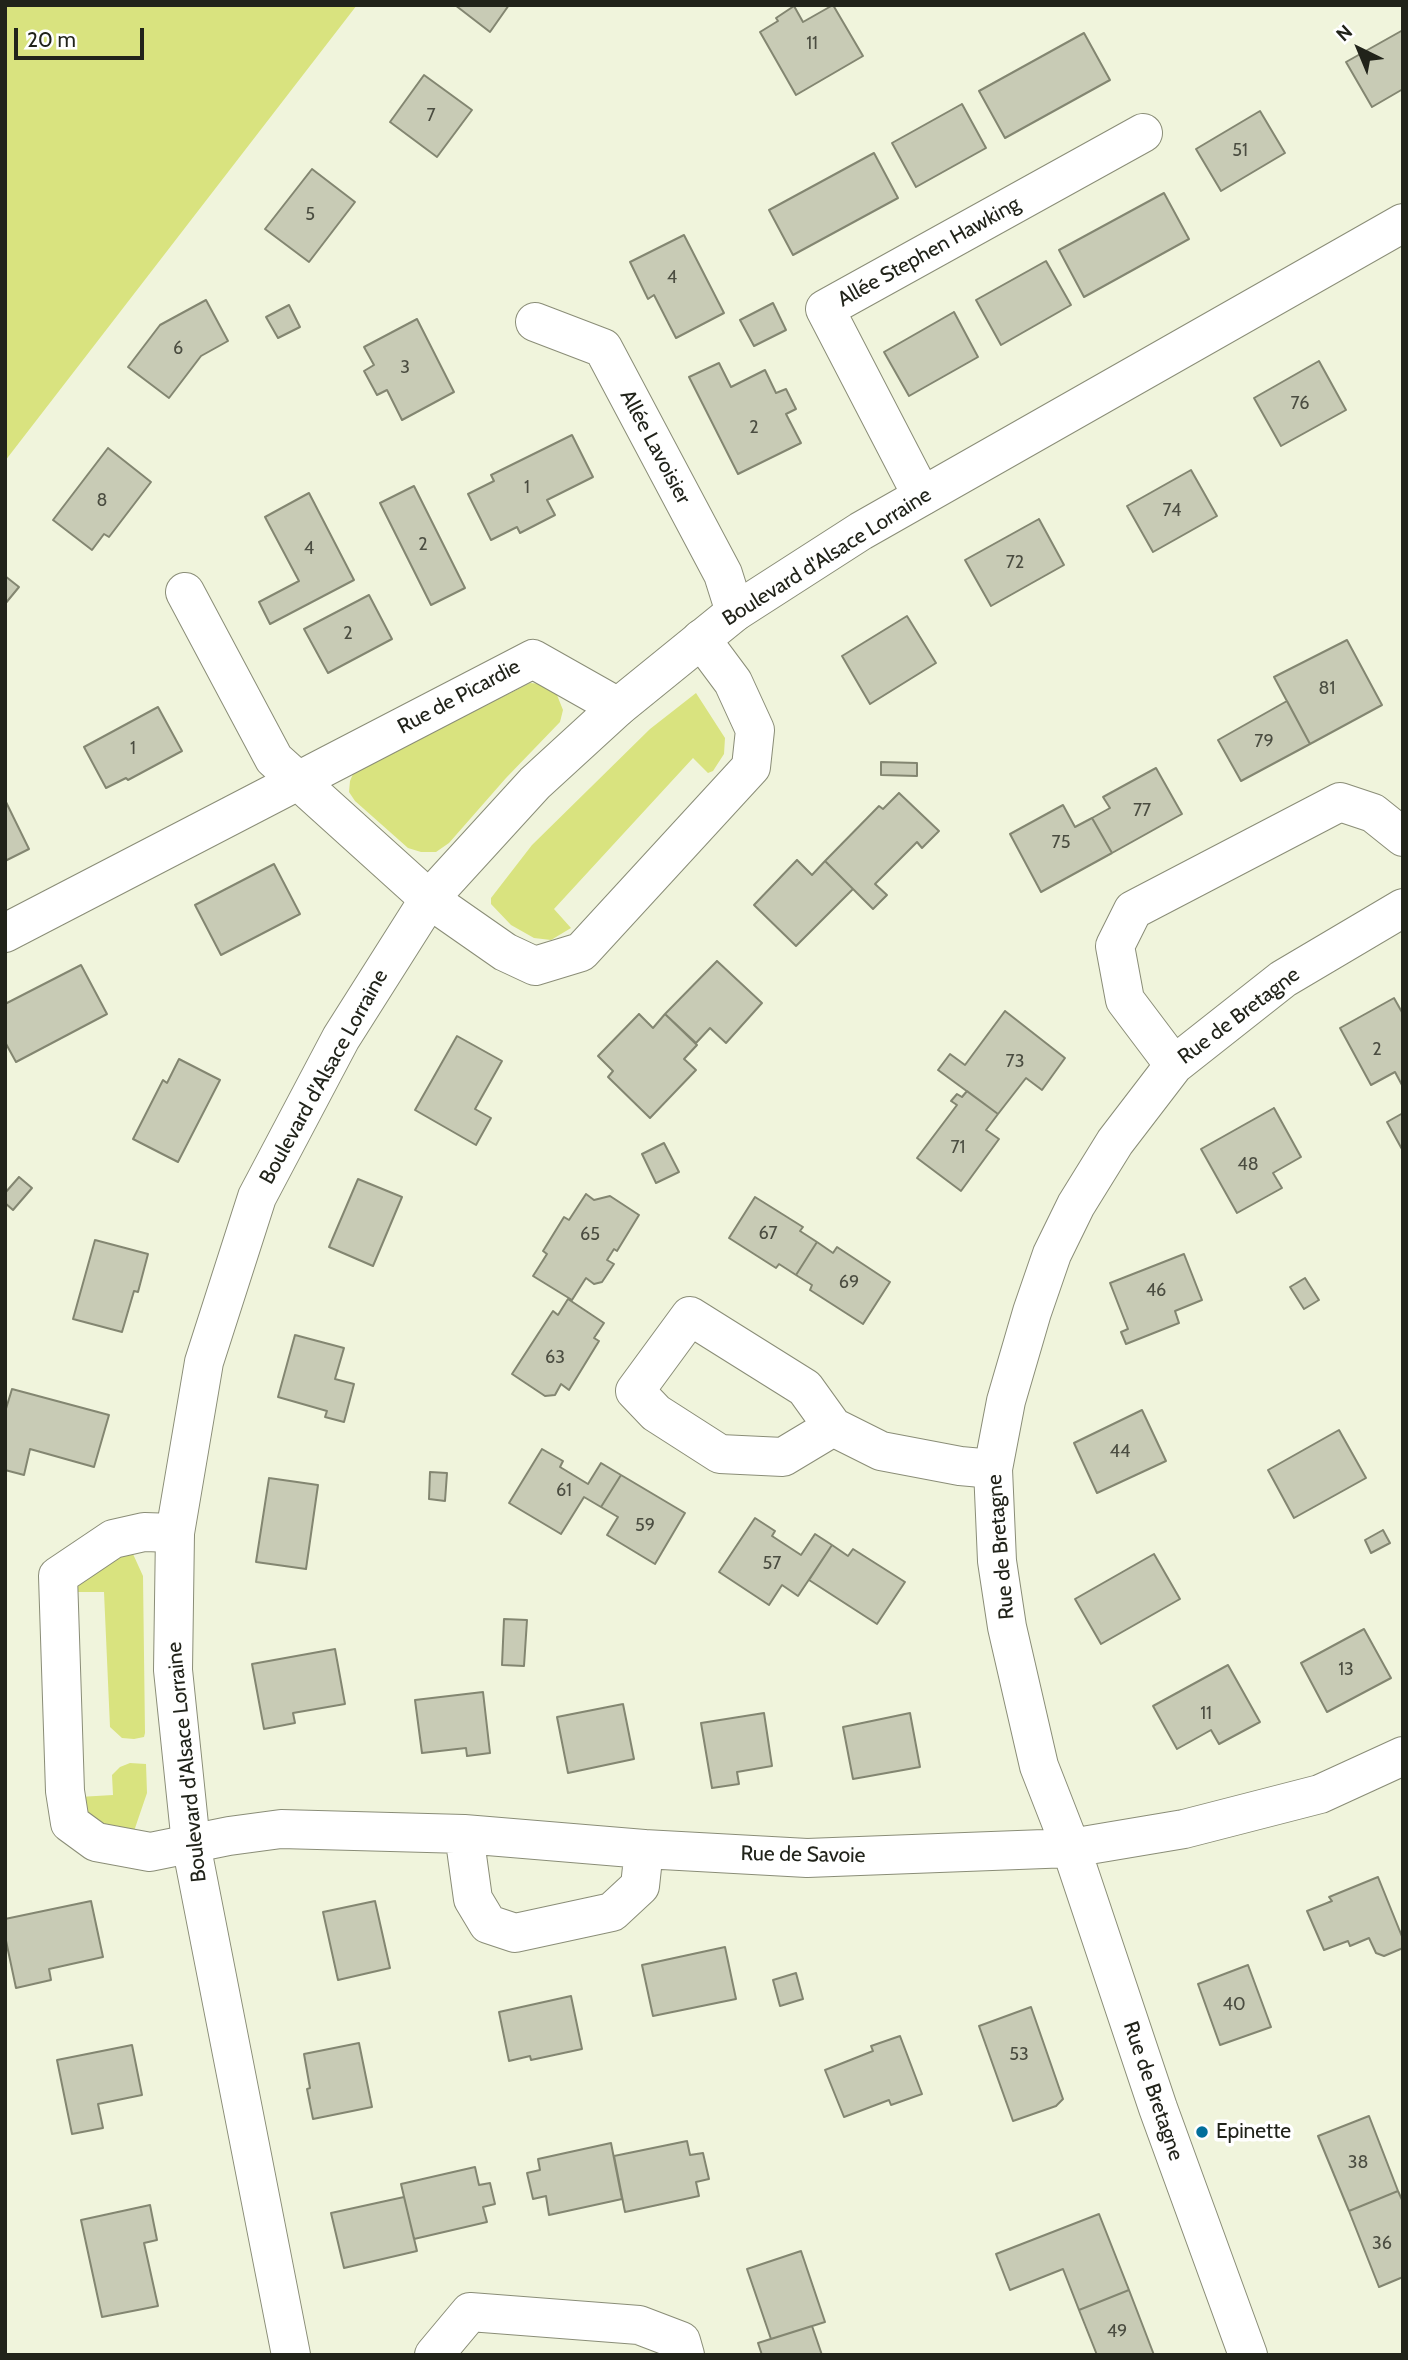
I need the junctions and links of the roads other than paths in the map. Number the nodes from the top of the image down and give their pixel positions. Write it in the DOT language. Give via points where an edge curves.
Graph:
graph roads {
  1 [pos="1143,133"];
  2 [pos="1403,223"];
  3 [pos="535,322"];
  4 [pos="922,496"];
  5 [pos="185,592"];
  6 [pos="735,612"];
  7 [pos="702,639"];
  8 [pos="618,707"];
  9 [pos="299,781"];
  10 [pos="1403,837"];
  11 [pos="429,899"];
  12 [pos="1403,908"];
  13 [pos="5,933"];
  14 [pos="1174,1065"];
  15 [pos="833,1427"];
  16 [pos="993,1469"];
  17 [pos="175,1533"];
  18 [pos="1403,1756"];
  19 [pos="464,1834"];
  20 [pos="191,1844"];
  21 [pos="1072,1848"];
  22 [pos="644,1849"];
  23 [pos="293,2355"];
  24 [pos="314,2355"];
  25 [pos="434,2355"];
  26 [pos="685,2355"];
  27 [pos="1248,2355"];
  1 -- 4 [label="street, Allée Stephen Hawking" via="825,309"];
  2 -- 4 [label="street, Boulevard d'Alsace Lorraine"];
  3 -- 6 [label="street, Allée Lavoisier" via="603,348 723,574"];
  4 -- 6 [label="street, Boulevard d'Alsace Lorraine"];
  5 -- 9 [label="street" via="274,759"];
  6 -- 7 [label="street, Boulevard d'Alsace Lorraine"];
  7 -- 8 [label="street, Boulevard d'Alsace Lorraine"];
  7 -- 11 [label="street" via="733,682 755,730 751,767 581,952 536,966 505,952"];
  8 -- 9 [label="street, Rue de Picardie" via="533,659"];
  8 -- 11 [label="street, Boulevard d'Alsace Lorraine" via="535,783"];
  9 -- 11 [label="street"];
  9 -- 13 [label="street, Rue de Picardie"];
  10 -- 14 [label="street" via="1373,813 1340,802 1133,910 1115,946 1125,1000"];
  11 -- 17 [label="street, Boulevard d'Alsace Lorraine" via="341,1038 257,1197 204,1362"];
  12 -- 14 [label="street, Rue de Bretagne" via="1283,979"];
  14 -- 16 [label="street, Rue de Bretagne" via="1115,1142 1052,1254 1006,1401"];
  15 -- 15 [label="street" via="805,1388 690,1316 635,1391 656,1413 720,1454 783,1457"];
  15 -- 16 [label="street" via="881,1451"];
  16 -- 21 [label="street, Rue de Bretagne" via="997,1561 1007,1627 1039,1766"];
  17 -- 20 [label="street, Boulevard d'Alsace Lorraine" via="173,1670"];
  17 -- 20 [label="street, Rue de Savoie" via="144,1532 113,1539 58,1576 65,1791 70,1822 96,1842 150,1852"];
  18 -- 21 [label="street, Rue de Savoie" via="1320,1794 1184,1829"];
  19 -- 20 [label="street, Rue de Savoie" via="281,1829"];
  19 -- 22 [label="street, Rue de Savoie"];
  19 -- 22 [label="street" via="473,1899 488,1924 515,1933 612,1912 640,1886"];
  20 -- 23 [label="street, Boulevard d'Alsace Lorraine"];
  21 -- 22 [label="street, Rue de Savoie" via="807,1858"];
  21 -- 27 [label="street, Rue de Bretagne" via="1158,2108"];
  23 -- 24 [label="street"];
  25 -- 26 [label="street" via="470,2312 639,2325 681,2341"];
}
